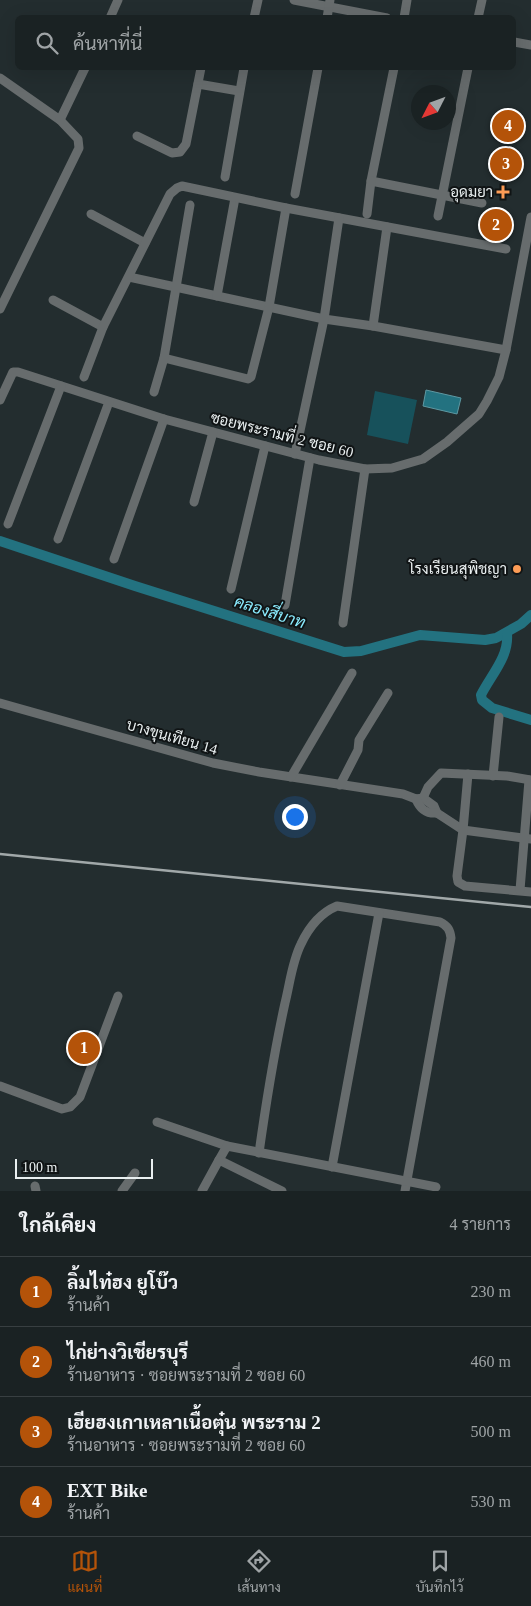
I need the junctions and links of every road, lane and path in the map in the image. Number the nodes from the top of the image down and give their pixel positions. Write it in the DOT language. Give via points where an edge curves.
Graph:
graph roads {
  1 [pos="118,0"];
  2 [pos="258,0"];
  3 [pos="294,0"];
  4 [pos="407,0"];
  5 [pos="482,0"];
  6 [pos="330,4"];
  7 [pos="111,15"];
  8 [pos="255,15"];
  9 [pos="375,15"];
  10 [pos="404,15"];
  11 [pos="479,15"];
  12 [pos="516,42"];
  13 [pos="531,45"];
  14 [pos="84,70"];
  15 [pos="201,70"];
  16 [pos="244,70"];
  17 [pos="318,70"];
  18 [pos="394,70"];
  19 [pos="468,70"];
  20 [pos="1,80"];
  21 [pos="198,84"];
  22 [pos="239,91"];
  23 [pos="60,120"];
  24 [pos="137,136"];
  25 [pos="226,177"];
  26 [pos="371,181"];
  27 [pos="295,194"];
  28 [pos="442,195"];
  29 [pos="235,198"];
  30 [pos="482,203"];
  31 [pos="190,205"];
  32 [pos="286,208"];
  33 [pos="91,214"];
  34 [pos="367,214"];
  35 [pos="438,216"];
  36 [pos="531,217"];
  37 [pos="339,218"];
  38 [pos="387,227"];
  39 [pos="145,243"];
  40 [pos="506,249"];
  41 [pos="129,277"];
  42 [pos="176,287"];
  43 [pos="217,296"];
  44 [pos="53,300"];
  45 [pos="269,307"];
  46 [pos="0,309"];
  47 [pos="324,319"];
  48 [pos="373,326"];
  49 [pos="103,327"];
  50 [pos="506,350"];
  51 [pos="164,358"];
  52 [pos="84,377"];
  53 [pos="61,386"];
  54 [pos="154,392"];
  55 [pos="0,400"];
  56 [pos="109,402"];
  57 [pos="164,419"];
  58 [pos="212,432"];
  59 [pos="265,446"];
  60 [pos="295,454"];
  61 [pos="310,458"];
  62 [pos="365,469"];
  63 [pos="194,502"];
  64 [pos="8,524"];
  65 [pos="58,539"];
  66 [pos="114,559"];
  67 [pos="231,589"];
  68 [pos="285,605"];
  69 [pos="343,623"];
  70 [pos="352,673"];
  71 [pos="388,693"];
  72 [pos="0,704"];
  73 [pos="499,718"];
  74 [pos="468,774"];
  75 [pos="494,776"];
  76 [pos="290,777"];
  77 [pos="530,780"];
  78 [pos="340,785"];
  79 [pos="414,797"];
  80 [pos="463,830"];
  81 [pos="527,839"];
  82 [pos="520,890"];
  83 [pos="531,892"];
  84 [pos="379,913"];
  85 [pos="118,996"];
  86 [pos="0,1086"];
  87 [pos="157,1122"];
  88 [pos="227,1146"];
  89 [pos="259,1153"];
  90 [pos="219,1160"];
  91 [pos="332,1167"];
  92 [pos="135,1173"];
  93 [pos="407,1181"];
  94 [pos="436,1187"];
  95 [pos="122,1191"];
  96 [pos="202,1191"];
  97 [pos="282,1191"];
  98 [pos="405,1191"];
  1 -- 7 [label="street"];
  2 -- 8 [label="street"];
  3 -- 6 [label="street"];
  4 -- 10 [label="street"];
  5 -- 11 [label="street"];
  6 -- 9 [label="street"];
  12 -- 13 [label="street"];
  14 -- 23 [label="street"];
  15 -- 21 [label="street"];
  16 -- 22 [label="street"];
  17 -- 27 [label="street"];
  18 -- 26 [label="street"];
  19 -- 28 [label="street"];
  20 -- 23 [label="street"];
  21 -- 22 [label="street"];
  21 -- 24 [label="street" via="186,144 180,152 172,153"];
  22 -- 25 [label="street"];
  23 -- 46 [label="street" via="78,139 79,148"];
  26 -- 28 [label="street"];
  26 -- 34 [label="street"];
  28 -- 30 [label="street"];
  28 -- 35 [label="street"];
  29 -- 32 [label="street"];
  29 -- 39 [label="street" via="182,186 177,188 170,194"];
  29 -- 43 [label="street"];
  31 -- 42 [label="street"];
  32 -- 37 [label="street"];
  32 -- 45 [label="street"];
  33 -- 39 [label="street"];
  36 -- 50 [label="street, ซอยพระรามที่ 2 ซอย 60"];
  37 -- 38 [label="street"];
  37 -- 47 [label="street"];
  38 -- 40 [label="street"];
  38 -- 48 [label="street"];
  39 -- 41 [label="street"];
  41 -- 42 [label="street"];
  41 -- 49 [label="street"];
  42 -- 43 [label="street"];
  42 -- 51 [label="street"];
  43 -- 45 [label="street"];
  44 -- 49 [label="street"];
  45 -- 47 [label="street"];
  45 -- 51 [label="street" via="250,378"];
  47 -- 48 [label="street"];
  47 -- 60 [label="street"];
  48 -- 50 [label="street"];
  49 -- 52 [label="street"];
  50 -- 62 [label="street, ซอยพระรามที่ 2 ซอย 60" via="499,377 479,414 447,442 423,459 392,468"];
  51 -- 54 [label="street"];
  53 -- 55 [label="street, ซอยพระรามที่ 2 ซอย 60" via="14,372"];
  53 -- 56 [label="street, ซอยพระรามที่ 2 ซอย 60"];
  53 -- 64 [label="street"];
  56 -- 57 [label="street, ซอยพระรามที่ 2 ซอย 60"];
  56 -- 65 [label="street"];
  57 -- 58 [label="street, ซอยพระรามที่ 2 ซอย 60"];
  57 -- 66 [label="street"];
  58 -- 59 [label="street, ซอยพระรามที่ 2 ซอย 60"];
  58 -- 63 [label="street"];
  59 -- 60 [label="street, ซอยพระรามที่ 2 ซอย 60"];
  59 -- 67 [label="street"];
  60 -- 61 [label="street, ซอยพระรามที่ 2 ซอย 60"];
  61 -- 62 [label="street, ซอยพระรามที่ 2 ซอย 60"];
  61 -- 68 [label="street"];
  62 -- 69 [label="street"];
  70 -- 76 [label="street"];
  71 -- 78 [label="street" via="359,740 358,750"];
  72 -- 76 [label="street, บางขุนเทียน 14" via="213,763"];
  73 -- 75 [label="street"];
  74 -- 75 [label="street"];
  74 -- 79 [label="street" via="441,773"];
  74 -- 80 [label="street"];
  75 -- 77 [label="street"];
  76 -- 78 [label="street, บางขุนเทียน 14"];
  77 -- 81 [label="street"];
  78 -- 79 [label="street, บางขุนเทียน 14"];
  79 -- 80 [label="street" via="434,806 437,813"];
  80 -- 81 [label="street"];
  80 -- 82 [label="street" via="458,882 465,886"];
  81 -- 82 [label="street"];
  82 -- 83 [label="street"];
  84 -- 89 [label="street" via="337,906 318,918 301,943 276,1045"];
  84 -- 91 [label="street"];
  84 -- 93 [label="street" via="440,922 446,925 451,938"];
  85 -- 86 [label="street" via="75,1103 62,1109"];
  87 -- 88 [label="street"];
  88 -- 89 [label="street"];
  88 -- 90 [label="street"];
  89 -- 91 [label="street"];
  90 -- 96 [label="street"];
  90 -- 97 [label="street"];
  91 -- 93 [label="street"];
  92 -- 95 [label="street"];
  93 -- 94 [label="street"];
  93 -- 98 [label="street"];
}
